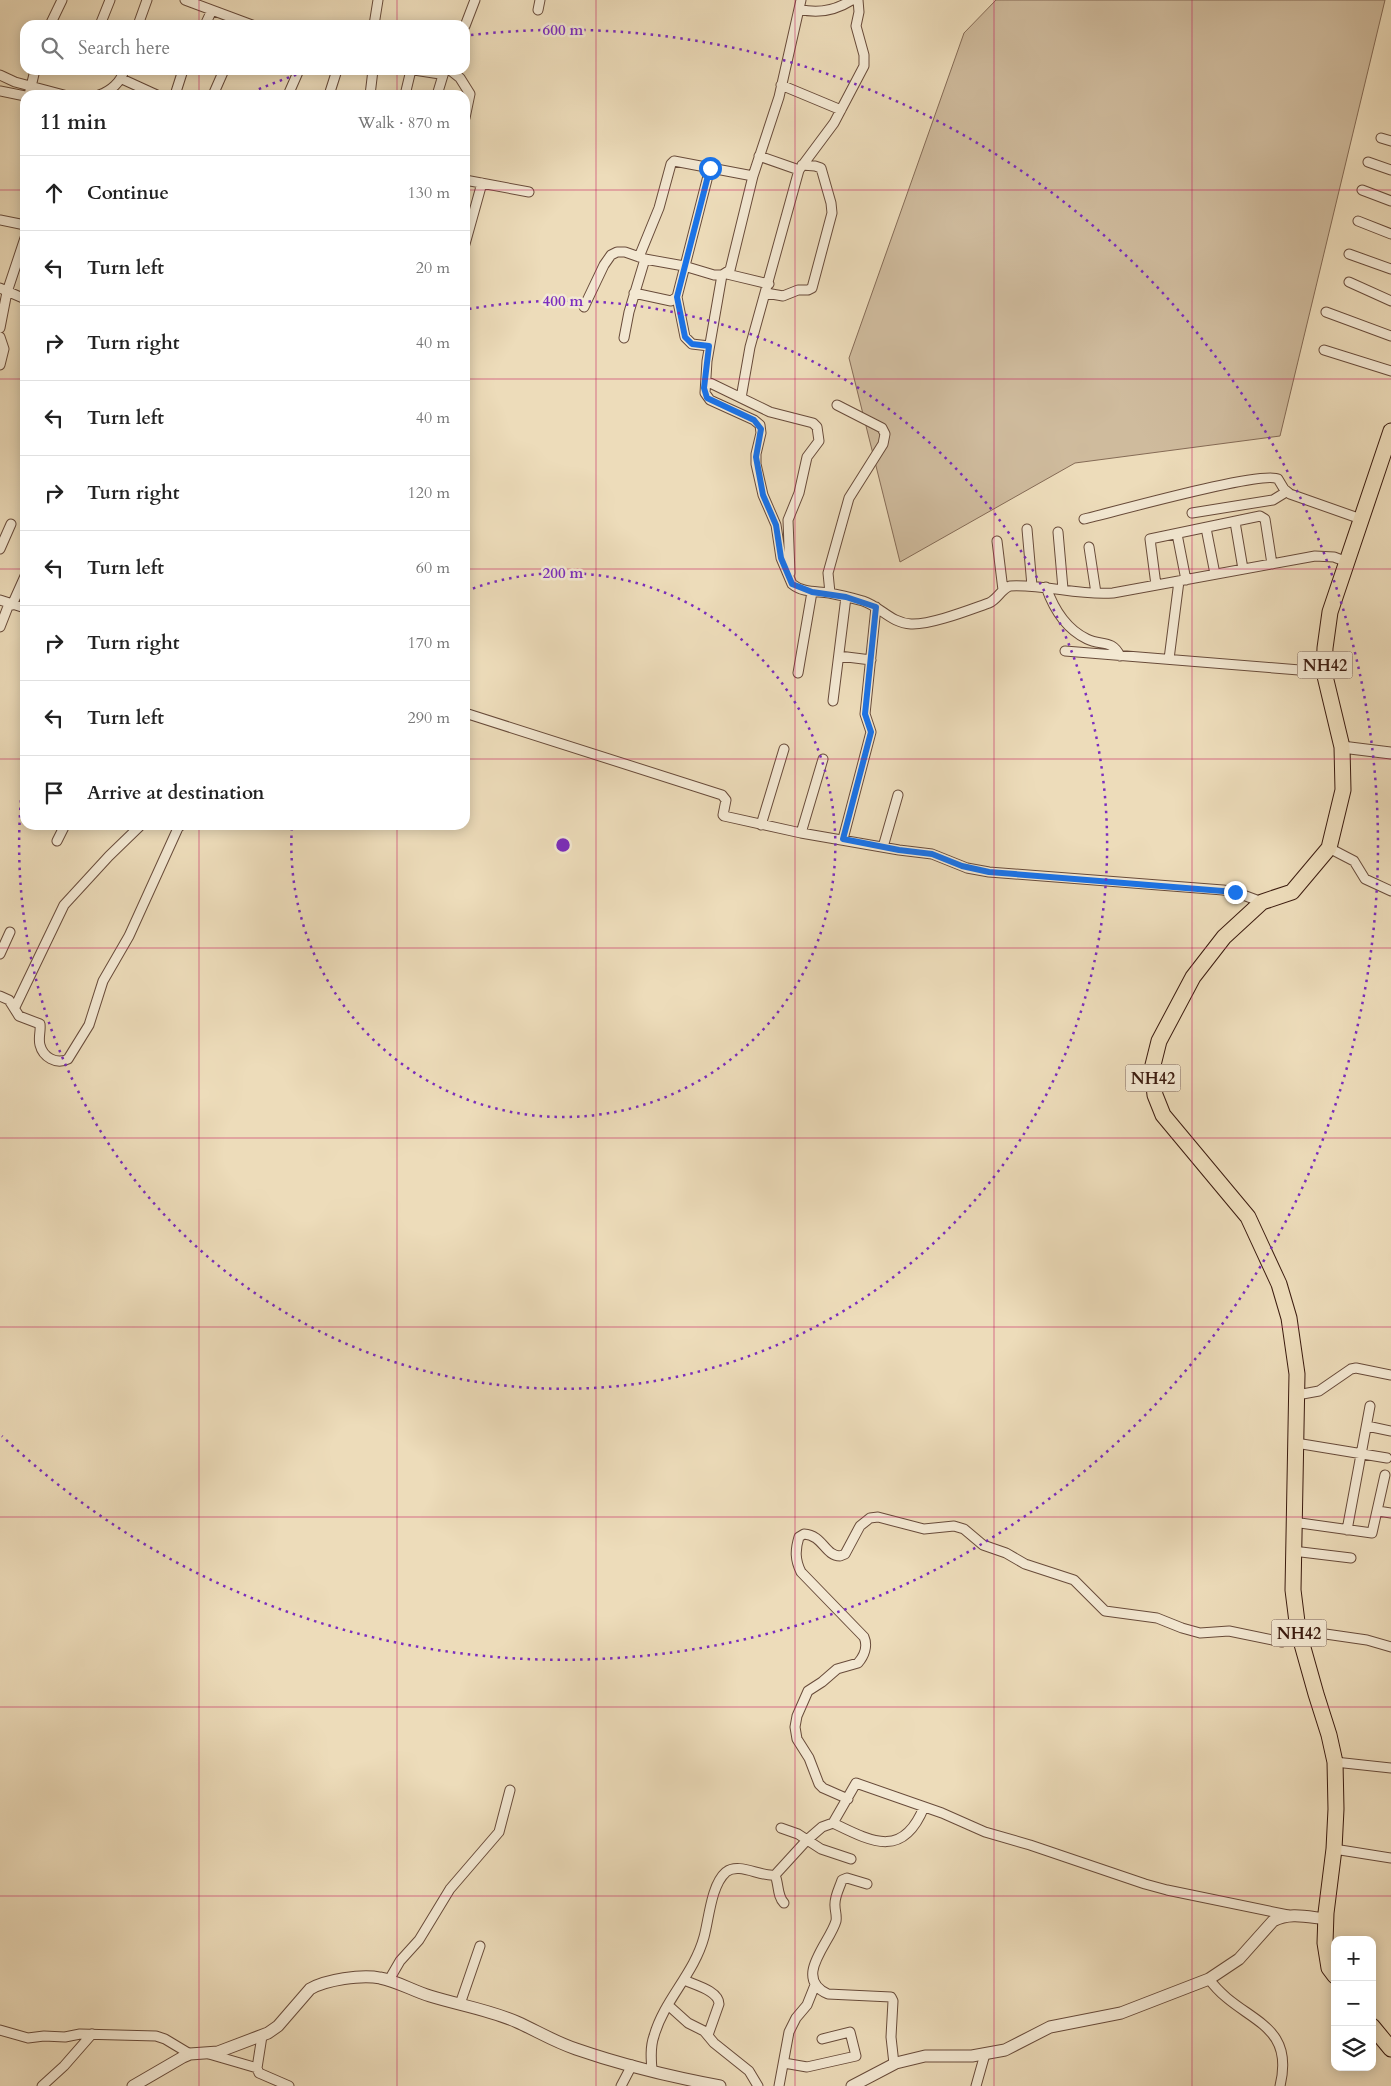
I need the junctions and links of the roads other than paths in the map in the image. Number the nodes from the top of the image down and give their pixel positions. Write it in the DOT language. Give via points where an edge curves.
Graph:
graph roads {
  1 [pos="62,0"];
  2 [pos="110,0"];
  3 [pos="147,0"];
  4 [pos="184,0"];
  5 [pos="378,0"];
  6 [pos="474,0"];
  7 [pos="540,0"];
  8 [pos="852,0"];
  9 [pos="858,0"];
  10 [pos="800,4"];
  11 [pos="212,10"];
  12 [pos="538,10"];
  13 [pos="52,20"];
  14 [pos="102,20"];
  15 [pos="140,20"];
  16 [pos="207,20"];
  17 [pos="237,20"];
  18 [pos="375,20"];
  19 [pos="467,20"];
  20 [pos="0,75"];
  21 [pos="34,75"];
  22 [pos="123,75"];
  23 [pos="182,75"];
  24 [pos="222,75"];
  25 [pos="297,75"];
  26 [pos="335,75"];
  27 [pos="372,75"];
  28 [pos="411,75"];
  29 [pos="444,75"];
  30 [pos="454,75"];
  31 [pos="781,85"];
  32 [pos="28,90"];
  33 [pos="30,90"];
  34 [pos="108,90"];
  35 [pos="148,90"];
  36 [pos="177,90"];
  37 [pos="215,90"];
  38 [pos="290,90"];
  39 [pos="331,90"];
  40 [pos="371,90"];
  41 [pos="406,90"];
  42 [pos="439,90"];
  43 [pos="468,90"];
  44 [pos="0,91"];
  45 [pos="20,95"];
  46 [pos="841,110"];
  47 [pos="1381,138"];
  48 [pos="1391,141"];
  49 [pos="759,156"];
  50 [pos="1368,162"];
  51 [pos="801,167"];
  52 [pos="710,168"];
  53 [pos="1391,170"];
  54 [pos="753,176"];
  55 [pos="470,181"];
  56 [pos="482,183"];
  57 [pos="1362,190"];
  58 [pos="529,192"];
  59 [pos="1391,201"];
  60 [pos="0,220"];
  61 [pos="1358,221"];
  62 [pos="20,224"];
  63 [pos="470,226"];
  64 [pos="1391,234"];
  65 [pos="20,250"];
  66 [pos="1348,254"];
  67 [pos="642,258"];
  68 [pos="684,266"];
  69 [pos="1391,269"];
  70 [pos="725,274"];
  71 [pos="1349,282"];
  72 [pos="768,284"];
  73 [pos="4,290"];
  74 [pos="634,293"];
  75 [pos="766,293"];
  76 [pos="20,297"];
  77 [pos="677,297"];
  78 [pos="1391,301"];
  79 [pos="584,307"];
  80 [pos="1326,312"];
  81 [pos="0,328"];
  82 [pos="1391,336"];
  83 [pos="0,337"];
  84 [pos="624,338"];
  85 [pos="709,346"];
  86 [pos="1324,350"];
  87 [pos="0,365"];
  88 [pos="1391,371"];
  89 [pos="706,380"];
  90 [pos="740,398"];
  91 [pos="837,405"];
  92 [pos="1391,431"];
  93 [pos="1286,492"];
  94 [pos="1192,513"];
  95 [pos="1084,519"];
  96 [pos="1361,519"];
  97 [pos="1235,522"];
  98 [pos="10,524"];
  99 [pos="1206,528"];
  100 [pos="1027,529"];
  101 [pos="1058,532"];
  102 [pos="1177,534"];
  103 [pos="996,541"];
  104 [pos="1089,547"];
  105 [pos="0,548"];
  106 [pos="1347,562"];
  107 [pos="1272,564"];
  108 [pos="1242,569"];
  109 [pos="1215,574"];
  110 [pos="790,578"];
  111 [pos="1183,580"];
  112 [pos="1156,585"];
  113 [pos="20,586"];
  114 [pos="1032,586"];
  115 [pos="1046,587"];
  116 [pos="1063,589"];
  117 [pos="1004,590"];
  118 [pos="812,592"];
  119 [pos="1096,593"];
  120 [pos="830,594"];
  121 [pos="846,597"];
  122 [pos="0,600"];
  123 [pos="11,604"];
  124 [pos="20,607"];
  125 [pos="876,607"];
  126 [pos="0,627"];
  127 [pos="1065,651"];
  128 [pos="840,656"];
  129 [pos="1120,656"];
  130 [pos="871,660"];
  131 [pos="1169,660"];
  132 [pos="1324,672"];
  133 [pos="798,673"];
  134 [pos="833,701"];
  135 [pos="470,715"];
  136 [pos="1342,747"];
  137 [pos="784,749"];
  138 [pos="1391,753"];
  139 [pos="823,759"];
  140 [pos="898,795"];
  141 [pos="761,825"];
  142 [pos="62,830"];
  143 [pos="136,830"];
  144 [pos="177,830"];
  145 [pos="801,832"];
  146 [pos="843,839"];
  147 [pos="57,841"];
  148 [pos="882,847"];
  149 [pos="1330,848"];
  150 [pos="1391,891"];
  151 [pos="1262,902"];
  152 [pos="10,932"];
  153 [pos="0,954"];
  154 [pos="0,996"];
  155 [pos="15,1007"];
  156 [pos="1391,1375"];
  157 [pos="1297,1395"];
  158 [pos="1370,1406"];
  159 [pos="1367,1426"];
  160 [pos="1391,1430"];
  161 [pos="1296,1443"];
  162 [pos="1362,1454"];
  163 [pos="1387,1458"];
  164 [pos="1385,1476"];
  165 [pos="1378,1511"];
  166 [pos="1391,1513"];
  167 [pos="1293,1522"];
  168 [pos="1347,1530"];
  169 [pos="1293,1551"];
  170 [pos="1350,1558"];
  171 [pos="1298,1632"];
  172 [pos="1391,1647"];
  173 [pos="1335,1762"];
  174 [pos="1391,1768"];
  175 [pos="510,1790"];
  176 [pos="848,1799"];
  177 [pos="924,1807"];
  178 [pos="833,1823"];
  179 [pos="781,1828"];
  180 [pos="807,1840"];
  181 [pos="1334,1849"];
  182 [pos="1391,1858"];
  183 [pos="851,1859"];
  184 [pos="774,1875"];
  185 [pos="867,1884"];
  186 [pos="784,1903"];
  187 [pos="1288,1915"];
  188 [pos="1326,1920"];
  189 [pos="480,1946"];
  190 [pos="1331,1971"];
  191 [pos="389,1980"];
  192 [pos="684,1980"];
  193 [pos="1209,1980"];
  194 [pos="816,1984"];
  195 [pos="460,2004"];
  196 [pos="668,2006"];
  197 [pos="0,2030"];
  198 [pos="1376,2031"];
  199 [pos="92,2034"];
  200 [pos="708,2035"];
  201 [pos="262,2036"];
  202 [pos="822,2039"];
  203 [pos="1391,2049"];
  204 [pos="208,2053"];
  205 [pos="190,2054"];
  206 [pos="985,2054"];
  207 [pos="784,2063"];
  208 [pos="894,2064"];
  209 [pos="632,2065"];
  210 [pos="257,2068"];
  211 [pos="652,2070"];
  212 [pos="694,2083"];
  213 [pos="42,2086"];
  214 [pos="133,2086"];
  215 [pos="290,2086"];
  216 [pos="621,2086"];
  217 [pos="720,2086"];
  218 [pos="758,2086"];
  219 [pos="779,2086"];
  220 [pos="852,2086"];
  221 [pos="976,2086"];
  222 [pos="1280,2086"];
  1 -- 13 [label="street"];
  2 -- 14 [label="street"];
  3 -- 15 [label="street"];
  4 -- 11 [label="street"];
  5 -- 18 [label="street"];
  6 -- 19 [label="street"];
  7 -- 12 [label="street"];
  8 -- 10 [label="street" via="817,12"];
  9 -- 46 [label="street" via="856,26 864,66"];
  10 -- 31 [label="street"];
  11 -- 16 [label="street"];
  11 -- 17 [label="street"];
  20 -- 32 [label="street"];
  21 -- 33 [label="street"];
  22 -- 34 [label="street"];
  22 -- 35 [label="street"];
  23 -- 36 [label="street"];
  24 -- 37 [label="street"];
  25 -- 38 [label="street"];
  26 -- 39 [label="street"];
  27 -- 40 [label="street"];
  28 -- 41 [label="street"];
  29 -- 42 [label="street"];
  30 -- 43 [label="street"];
  31 -- 46 [label="street"];
  31 -- 49 [label="street"];
  44 -- 45 [label="street"];
  46 -- 51 [label="street"];
  47 -- 48 [label="street"];
  49 -- 51 [label="street"];
  49 -- 54 [label="street"];
  50 -- 53 [label="street"];
  51 -- 72 [label="street"];
  51 -- 75 [label="street" via="821,168 832,209 812,288 782,296"];
  52 -- 54 [label="street"];
  52 -- 67 [label="street" via="678,161 671,164"];
  52 -- 68 [label="street"];
  54 -- 70 [label="street" via="730,270"];
  55 -- 56 [label="street"];
  56 -- 58 [label="street"];
  56 -- 63 [label="street"];
  57 -- 59 [label="street"];
  60 -- 62 [label="street"];
  61 -- 64 [label="street"];
  65 -- 73 [label="street"];
  66 -- 69 [label="street"];
  67 -- 68 [label="street"];
  67 -- 74 [label="street"];
  67 -- 79 [label="street" via="626,252 611,255"];
  68 -- 70 [label="street"];
  68 -- 77 [label="street"];
  70 -- 72 [label="street"];
  70 -- 85 [label="street"];
  71 -- 78 [label="street"];
  72 -- 75 [label="street"];
  73 -- 76 [label="street"];
  73 -- 81 [label="street"];
  74 -- 77 [label="street" via="671,301"];
  74 -- 84 [label="street"];
  75 -- 90 [label="street" via="750,346"];
  77 -- 85 [label="street" via="685,337 692,344"];
  80 -- 82 [label="street"];
  83 -- 87 [label="street" via="4,349"];
  85 -- 89 [label="street"];
  86 -- 88 [label="street"];
  89 -- 90 [label="street"];
  89 -- 110 [label="street" via="707,398 760,425 756,464 763,495 776,525 781,558"];
  90 -- 110 [label="street" via="770,412 812,423 820,433 819,441 807,457 799,493 788,520"];
  91 -- 120 [label="street" via="882,428 885,438 849,498 828,573"];
  92 -- 96 [label="highway, NH42"];
  93 -- 94 [label="street" via="1273,500"];
  93 -- 95 [label="street" via="1278,479 1271,476 1238,481"];
  93 -- 96 [label="street"];
  96 -- 106 [label="highway, NH42"];
  97 -- 99 [label="street"];
  97 -- 107 [label="street" via="1260,516 1265,519"];
  97 -- 108 [label="street"];
  98 -- 105 [label="street"];
  99 -- 102 [label="street"];
  99 -- 109 [label="street"];
  100 -- 114 [label="street"];
  101 -- 116 [label="street"];
  102 -- 111 [label="street"];
  102 -- 112 [label="street" via="1150,541"];
  103 -- 117 [label="street"];
  104 -- 119 [label="street"];
  106 -- 107 [label="street" via="1325,555"];
  106 -- 132 [label="highway, NH42" via="1330,612"];
  107 -- 108 [label="street"];
  108 -- 109 [label="street"];
  109 -- 111 [label="street"];
  110 -- 118 [label="street" via="796,587"];
  111 -- 112 [label="street"];
  111 -- 131 [label="street"];
  112 -- 119 [label="street"];
  113 -- 123 [label="street"];
  114 -- 115 [label="street"];
  114 -- 117 [label="street" via="1010,586"];
  115 -- 116 [label="street"];
  115 -- 129 [label="street" via="1051,602 1071,628 1088,640 1112,645"];
  116 -- 119 [label="street"];
  117 -- 125 [label="street" via="989,604 913,625 892,620"];
  118 -- 120 [label="street"];
  118 -- 133 [label="street"];
  120 -- 121 [label="street"];
  121 -- 125 [label="street"];
  121 -- 128 [label="street"];
  122 -- 123 [label="street"];
  123 -- 124 [label="street"];
  123 -- 126 [label="street"];
  125 -- 130 [label="street"];
  127 -- 129 [label="street"];
  128 -- 130 [label="street"];
  128 -- 134 [label="street"];
  129 -- 131 [label="street"];
  130 -- 146 [label="street" via="865,714 871,732"];
  131 -- 132 [label="street"];
  132 -- 136 [label="highway, NH42"];
  135 -- 141 [label="street" via="722,795 726,800 724,816"];
  136 -- 138 [label="street"];
  136 -- 149 [label="highway, NH42" via="1343,790"];
  137 -- 141 [label="street"];
  139 -- 145 [label="street"];
  140 -- 148 [label="street"];
  141 -- 145 [label="street"];
  142 -- 147 [label="street"];
  143 -- 155 [label="street" via="64,905"];
  144 -- 155 [label="street" via="129,936 103,980 89,1025 68,1059 58,1062 44,1053 40,1024 19,1016"];
  145 -- 146 [label="street"];
  146 -- 148 [label="street"];
  148 -- 151 [label="street" via="932,854 989,872 1223,890"];
  149 -- 150 [label="street" via="1354,861 1365,880"];
  149 -- 151 [label="highway, NH42" via="1292,892"];
  151 -- 157 [label="highway, NH42" via="1224,937 1193,977 1159,1041 1152,1069 1155,1095 1163,1115 1248,1217 1278,1284 1294,1346"];
  152 -- 153 [label="street"];
  154 -- 155 [label="street"];
  156 -- 157 [label="street" via="1351,1369 1320,1391"];
  157 -- 161 [label="highway, NH42"];
  158 -- 159 [label="street"];
  159 -- 160 [label="street"];
  159 -- 162 [label="street"];
  161 -- 162 [label="street"];
  161 -- 167 [label="highway, NH42"];
  162 -- 163 [label="street"];
  162 -- 168 [label="street"];
  164 -- 165 [label="street"];
  165 -- 166 [label="street"];
  165 -- 168 [label="street" via="1372,1533"];
  167 -- 168 [label="street"];
  167 -- 169 [label="highway, NH42"];
  169 -- 170 [label="street"];
  169 -- 171 [label="highway, NH42" via="1292,1590"];
  171 -- 172 [label="street" via="1367,1640"];
  171 -- 173 [label="highway, NH42" via="1330,1735"];
  171 -- 176 [label="street" via="1282,1642 1229,1631 1200,1633 1157,1618 1105,1611 1074,1580 1025,1564 983,1545 960,1527 924,1529 878,1517 870,1518 860,1526 845,1554 840,1556 832,1554 818,1538 804,1534 799,1537 796,1559 801,1572 866,1643 858,1663 837,1669 808,1691 795,1727 797,1739 819,1784"];
  173 -- 174 [label="street"];
  173 -- 181 [label="highway, NH42"];
  175 -- 191 [label="street" via="499,1832 450,1889 419,1940 400,1960"];
  176 -- 177 [label="street" via="855,1784 859,1783"];
  176 -- 178 [label="street"];
  177 -- 178 [label="street" via="912,1831 885,1843 874,1842"];
  177 -- 187 [label="street" via="985,1832 1152,1886"];
  178 -- 180 [label="street" via="822,1827"];
  179 -- 180 [label="street"];
  180 -- 183 [label="street" via="821,1849"];
  180 -- 184 [label="street"];
  181 -- 182 [label="street"];
  181 -- 188 [label="highway, NH42"];
  184 -- 186 [label="street"];
  184 -- 192 [label="street" via="738,1869 726,1873 713,1900 700,1952"];
  185 -- 194 [label="street" via="847,1878 842,1880 835,1900 837,1915 833,1929 813,1968"];
  187 -- 188 [label="street"];
  187 -- 193 [label="street" via="1274,1921 1239,1959"];
  188 -- 190 [label="highway, NH42"];
  189 -- 195 [label="street"];
  191 -- 195 [label="street"];
  191 -- 201 [label="street" via="368,1977 315,1985 278,2026"];
  192 -- 196 [label="street"];
  192 -- 200 [label="street" via="714,1994 719,2000"];
  193 -- 206 [label="street" via="1121,2012 1050,2028 1005,2050"];
  193 -- 222 [label="street" via="1226,1998 1264,2024 1276,2037 1284,2064"];
  194 -- 207 [label="street" via="807,2005 792,2025"];
  194 -- 208 [label="street" via="828,1994 891,1997"];
  195 -- 209 [label="street" via="517,2022 577,2049"];
  196 -- 200 [label="street" via="688,2024"];
  196 -- 211 [label="street" via="654,2035"];
  197 -- 199 [label="street" via="28,2038"];
  198 -- 203 [label="highway"];
  199 -- 205 [label="street" via="156,2036"];
  199 -- 213 [label="street"];
  200 -- 218 [label="street" via="750,2071"];
  201 -- 204 [label="street"];
  201 -- 210 [label="street"];
  202 -- 207 [label="street" via="850,2032 856,2056 807,2067"];
  204 -- 205 [label="street"];
  204 -- 210 [label="street"];
  205 -- 214 [label="street"];
  206 -- 208 [label="street" via="925,2056"];
  206 -- 221 [label="street"];
  207 -- 219 [label="street"];
  208 -- 220 [label="street"];
  209 -- 211 [label="street"];
  209 -- 216 [label="street"];
  210 -- 215 [label="street" via="263,2076"];
  211 -- 212 [label="street"];
  212 -- 217 [label="street"];
}
